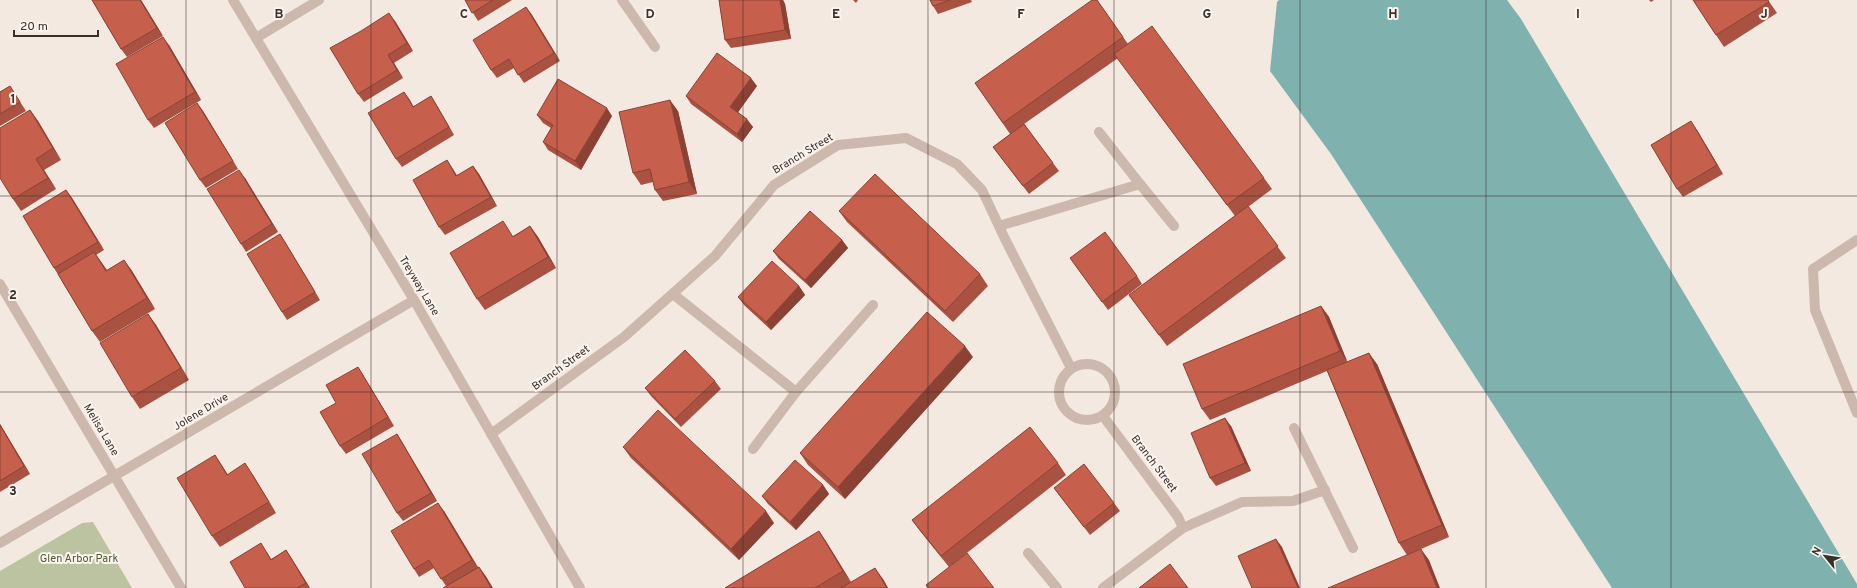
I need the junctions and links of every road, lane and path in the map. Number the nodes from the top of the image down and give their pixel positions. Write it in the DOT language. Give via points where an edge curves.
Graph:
graph roads {
  1 [pos="233,0"];
  2 [pos="319,0"];
  3 [pos="622,0"];
  4 [pos="256,38"];
  5 [pos="655,47"];
  6 [pos="1099,132"];
  7 [pos="1140,184"];
  8 [pos="999,226"];
  9 [pos="1174,226"];
  10 [pos="1857,240"];
  11 [pos="0,284"];
  12 [pos="673,294"];
  13 [pos="414,300"];
  14 [pos="873,305"];
  15 [pos="1071,368"];
  16 [pos="796,392"];
  17 [pos="1857,413"];
  18 [pos="1103,416"];
  19 [pos="1294,428"];
  20 [pos="491,434"];
  21 [pos="753,448"];
  22 [pos="115,477"];
  23 [pos="1325,490"];
  24 [pos="1183,528"];
  25 [pos="0,543"];
  26 [pos="1353,548"];
  27 [pos="1028,553"];
  28 [pos="181,588"];
  29 [pos="580,588"];
  30 [pos="1057,588"];
  31 [pos="1103,588"];
  1 -- 4 [label="street, Treyway Lane"];
  2 -- 4 [label="street"];
  3 -- 5 [label="street"];
  4 -- 13 [label="street, Treyway Lane"];
  6 -- 7 [label="street"];
  7 -- 8 [label="street"];
  7 -- 9 [label="street"];
  8 -- 12 [label="street, Branch Street" via="982,190 957,164 906,138 838,145 774,185 715,256"];
  8 -- 15 [label="street, Branch Street"];
  10 -- 17 [label="street" via="1813,269 1815,310"];
  11 -- 22 [label="street, Melisa Lane"];
  12 -- 16 [label="street"];
  12 -- 20 [label="street, Branch Street" via="624,336"];
  13 -- 20 [label="street, Treyway Lane"];
  13 -- 22 [label="street, Jolene Drive"];
  14 -- 16 [label="street"];
  15 -- 18 [label="street" via="1085,363 1100,366 1111,376 1116,390 1113,405"];
  15 -- 18 [label="street" via="1061,379 1058,394 1062,408 1074,418 1089,421"];
  16 -- 21 [label="street"];
  18 -- 24 [label="street, Branch Street" via="1178,517"];
  19 -- 23 [label="street"];
  20 -- 29 [label="street, Treyway Lane"];
  22 -- 25 [label="street, Jolene Drive"];
  22 -- 28 [label="street, Melisa Lane"];
  23 -- 24 [label="street" via="1293,501 1242,502"];
  23 -- 26 [label="street"];
  24 -- 31 [label="street"];
  27 -- 30 [label="street"];
}
